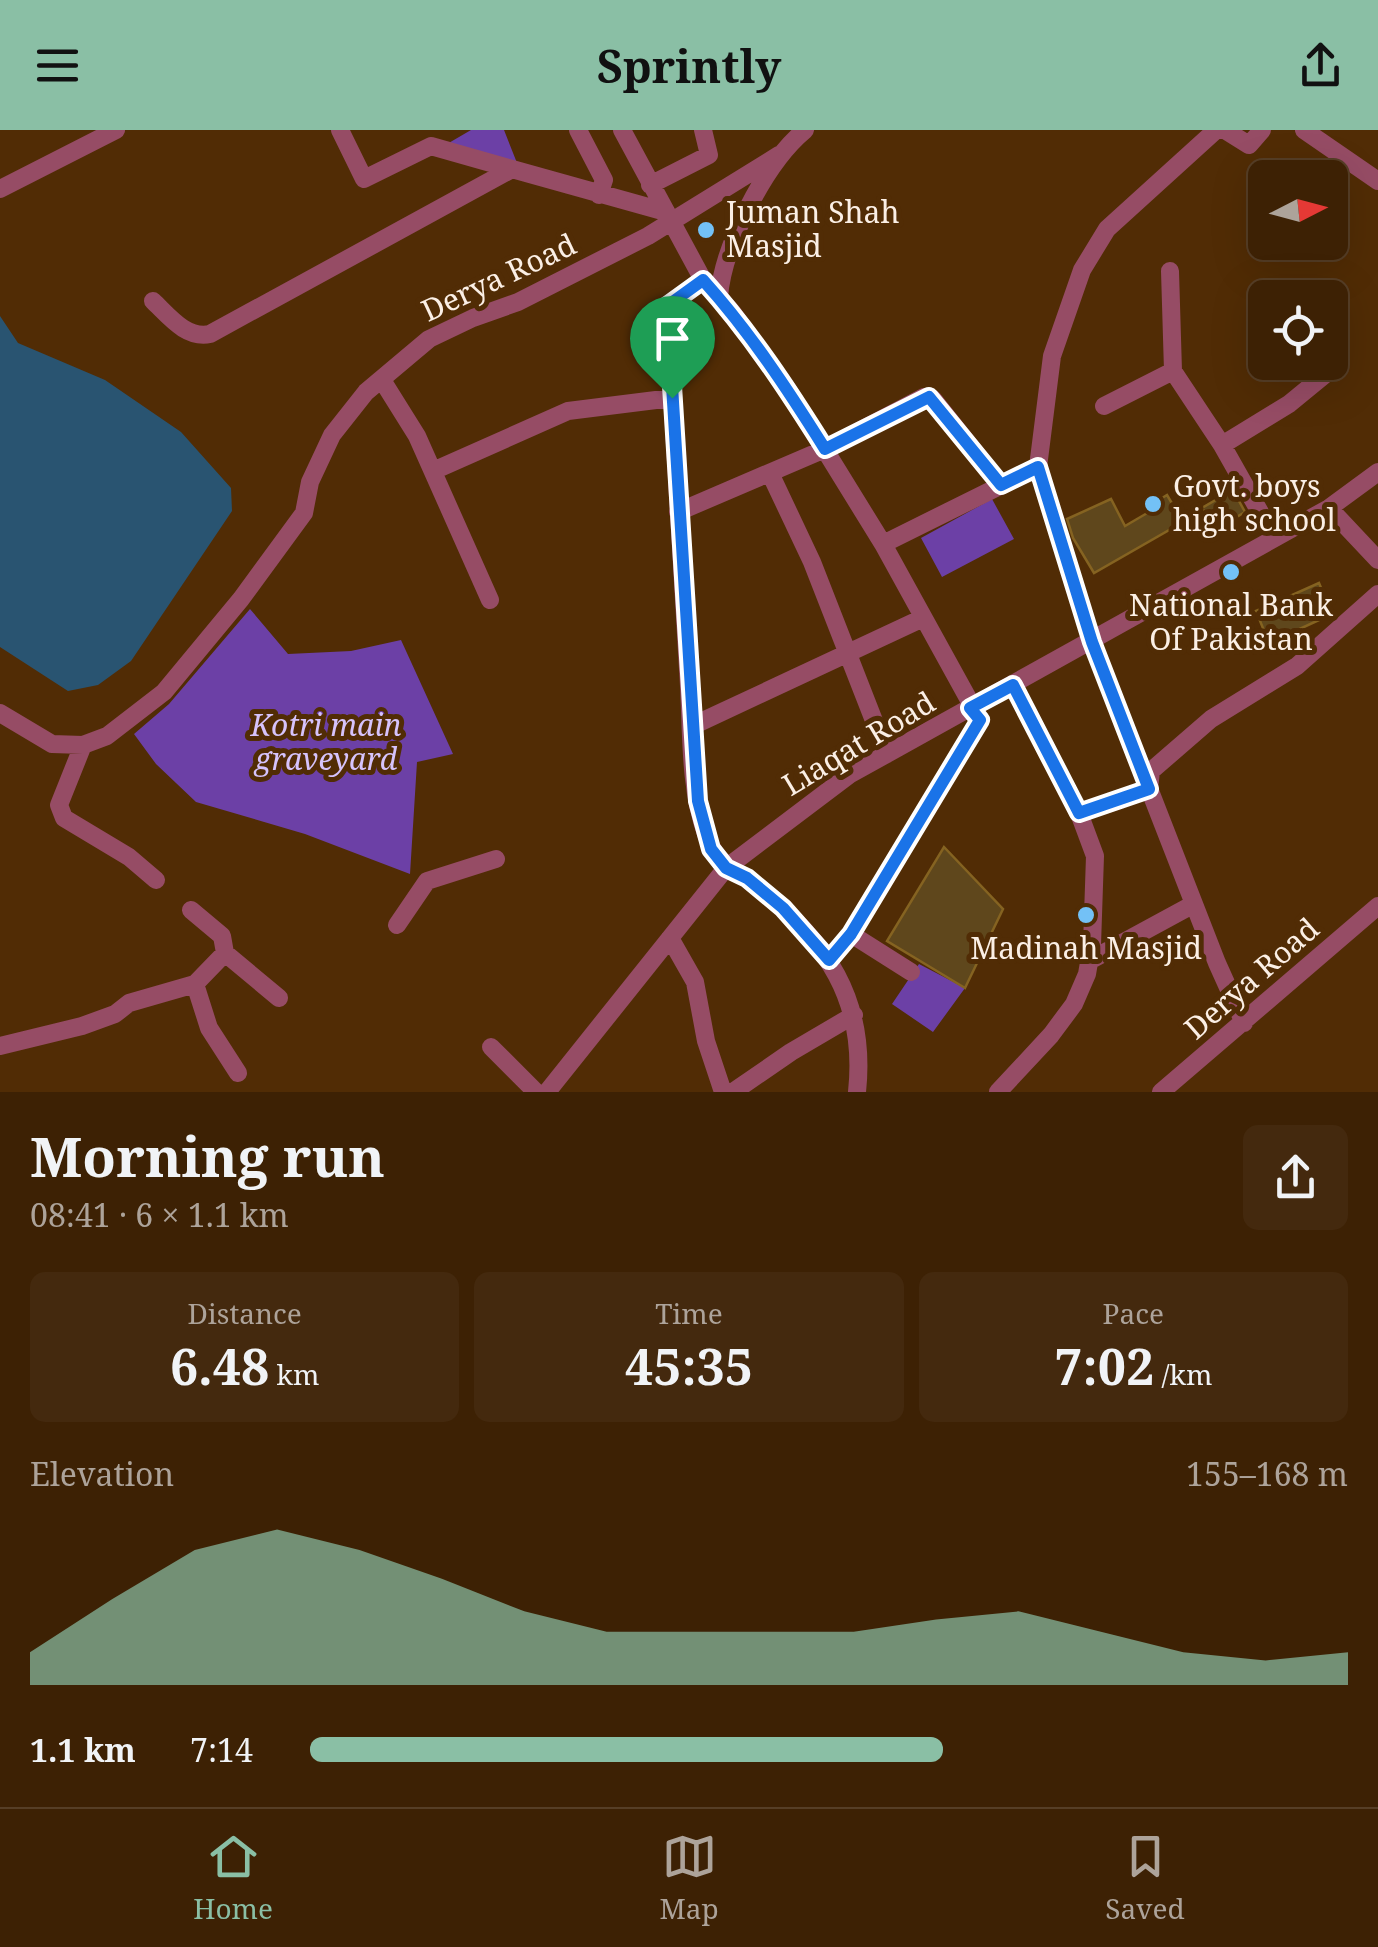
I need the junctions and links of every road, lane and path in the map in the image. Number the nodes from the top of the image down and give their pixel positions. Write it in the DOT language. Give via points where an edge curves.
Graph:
graph roads {
  1 [pos="116,130"];
  2 [pos="340,130"];
  3 [pos="578,130"];
  4 [pos="622,130"];
  5 [pos="702,130"];
  6 [pos="805,130"];
  7 [pos="1216,130"];
  8 [pos="1225,130"];
  9 [pos="1262,130"];
  10 [pos="1304,130"];
  11 [pos="428,138"];
  12 [pos="779,154"];
  13 [pos="512,169"];
  14 [pos="1378,180"];
  15 [pos="650,185"];
  16 [pos="0,189"];
  17 [pos="599,195"];
  18 [pos="669,217"];
  19 [pos="1170,271"];
  20 [pos="703,280"];
  21 [pos="719,297"];
  22 [pos="153,301"];
  23 [pos="1173,371"];
  24 [pos="382,380"];
  25 [pos="1318,380"];
  26 [pos="672,398"];
  27 [pos="1104,406"];
  28 [pos="1222,445"];
  29 [pos="825,449"];
  30 [pos="1038,467"];
  31 [pos="433,471"];
  32 [pos="770,472"];
  33 [pos="1378,472"];
  34 [pos="1001,485"];
  35 [pos="1329,508"];
  36 [pos="678,512"];
  37 [pos="1274,536"];
  38 [pos="884,544"];
  39 [pos="1378,560"];
  40 [pos="1378,594"];
  41 [pos="490,600"];
  42 [pos="923,618"];
  43 [pos="1092,642"];
  44 [pos="847,653"];
  45 [pos="1013,685"];
  46 [pos="970,708"];
  47 [pos="0,713"];
  48 [pos="692,726"];
  49 [pos="83,745"];
  50 [pos="887,754"];
  51 [pos="1149,789"];
  52 [pos="1079,813"];
  53 [pos="496,858"];
  54 [pos="726,868"];
  55 [pos="156,880"];
  56 [pos="1194,904"];
  57 [pos="1378,906"];
  58 [pos="191,910"];
  59 [pos="397,925"];
  60 [pos="851,934"];
  61 [pos="670,938"];
  62 [pos="225,953"];
  63 [pos="829,960"];
  64 [pos="1089,961"];
  65 [pos="911,972"];
  66 [pos="195,984"];
  67 [pos="280,998"];
  68 [pos="854,1015"];
  69 [pos="1244,1023"];
  70 [pos="0,1046"];
  71 [pos="491,1048"];
  72 [pos="238,1073"];
  73 [pos="536,1092"];
  74 [pos="547,1092"];
  75 [pos="723,1092"];
  76 [pos="733,1092"];
  77 [pos="858,1092"];
  78 [pos="998,1092"];
  79 [pos="1162,1092"];
  1 -- 16 [label="street"];
  2 -- 11 [label="street" via="364,179"];
  3 -- 17 [label="street" via="604,180"];
  4 -- 15 [label="street"];
  5 -- 15 [label="street" via="709,155"];
  6 -- 12 [label="street"];
  7 -- 30 [label="street" via="1107,229 1082,270 1052,356"];
  8 -- 9 [label="street" via="1248,144"];
  10 -- 14 [label="street"];
  11 -- 13 [label="street"];
  12 -- 18 [label="street, Derya Road"];
  12 -- 21 [label="street" via="731,242"];
  13 -- 17 [label="street"];
  13 -- 22 [label="street" via="210,334 186,332"];
  15 -- 18 [label="street"];
  17 -- 18 [label="street"];
  18 -- 20 [label="street"];
  18 -- 24 [label="street, Derya Road" via="518,302 429,339"];
  19 -- 23 [label="street"];
  20 -- 21 [label="street"];
  20 -- 26 [label="street" via="667,306"];
  21 -- 29 [label="street"];
  23 -- 27 [label="street"];
  23 -- 28 [label="street"];
  24 -- 31 [label="street"];
  24 -- 49 [label="street, Derya Road" via="332,435 304,512 241,600 147,708"];
  25 -- 28 [label="street"];
  26 -- 31 [label="street" via="568,411"];
  26 -- 36 [label="street"];
  28 -- 37 [label="street"];
  29 -- 32 [label="street"];
  29 -- 34 [label="street" via="929,397"];
  29 -- 38 [label="street"];
  30 -- 34 [label="street"];
  30 -- 43 [label="street"];
  31 -- 41 [label="street"];
  32 -- 36 [label="street"];
  32 -- 44 [label="street"];
  33 -- 35 [label="street, Liaqat Road"];
  34 -- 38 [label="street"];
  35 -- 37 [label="street, Liaqat Road"];
  35 -- 39 [label="street"];
  36 -- 48 [label="street"];
  37 -- 43 [label="street, Liaqat Road"];
  38 -- 42 [label="street"];
  40 -- 51 [label="street" via="1297,666 1190,735 1151,771"];
  42 -- 44 [label="street"];
  42 -- 46 [label="street"];
  43 -- 45 [label="street, Liaqat Road"];
  43 -- 51 [label="street"];
  44 -- 48 [label="street"];
  44 -- 50 [label="street"];
  45 -- 46 [label="street, Liaqat Road"];
  45 -- 52 [label="street"];
  46 -- 50 [label="street, Liaqat Road"];
  46 -- 60 [label="street" via="980,720"];
  47 -- 49 [label="street" via="52,744"];
  48 -- 54 [label="street" via="704,828"];
  49 -- 55 [label="street" via="60,812"];
  50 -- 54 [label="street, Liaqat Road" via="834,785"];
  51 -- 52 [label="street"];
  51 -- 56 [label="street"];
  52 -- 64 [label="street" via="1095,856"];
  53 -- 59 [label="street" via="428,881"];
  54 -- 61 [label="street, Liaqat Road"];
  54 -- 63 [label="street" via="783,908"];
  56 -- 64 [label="street"];
  56 -- 69 [label="street"];
  57 -- 69 [label="street, Derya Road"];
  58 -- 62 [label="street" via="222,936"];
  60 -- 63 [label="street"];
  60 -- 65 [label="street"];
  61 -- 74 [label="street, Liaqat Road"];
  61 -- 75 [label="street" via="695,982"];
  62 -- 66 [label="street"];
  62 -- 67 [label="street"];
  63 -- 68 [label="street"];
  64 -- 78 [label="street" via="1074,1004"];
  66 -- 70 [label="street" via="129,1003 82,1026"];
  66 -- 72 [label="street" via="209,1028"];
  68 -- 76 [label="street"];
  68 -- 77 [label="street"];
  69 -- 79 [label="street, Derya Road"];
  71 -- 73 [label="street"];
}
